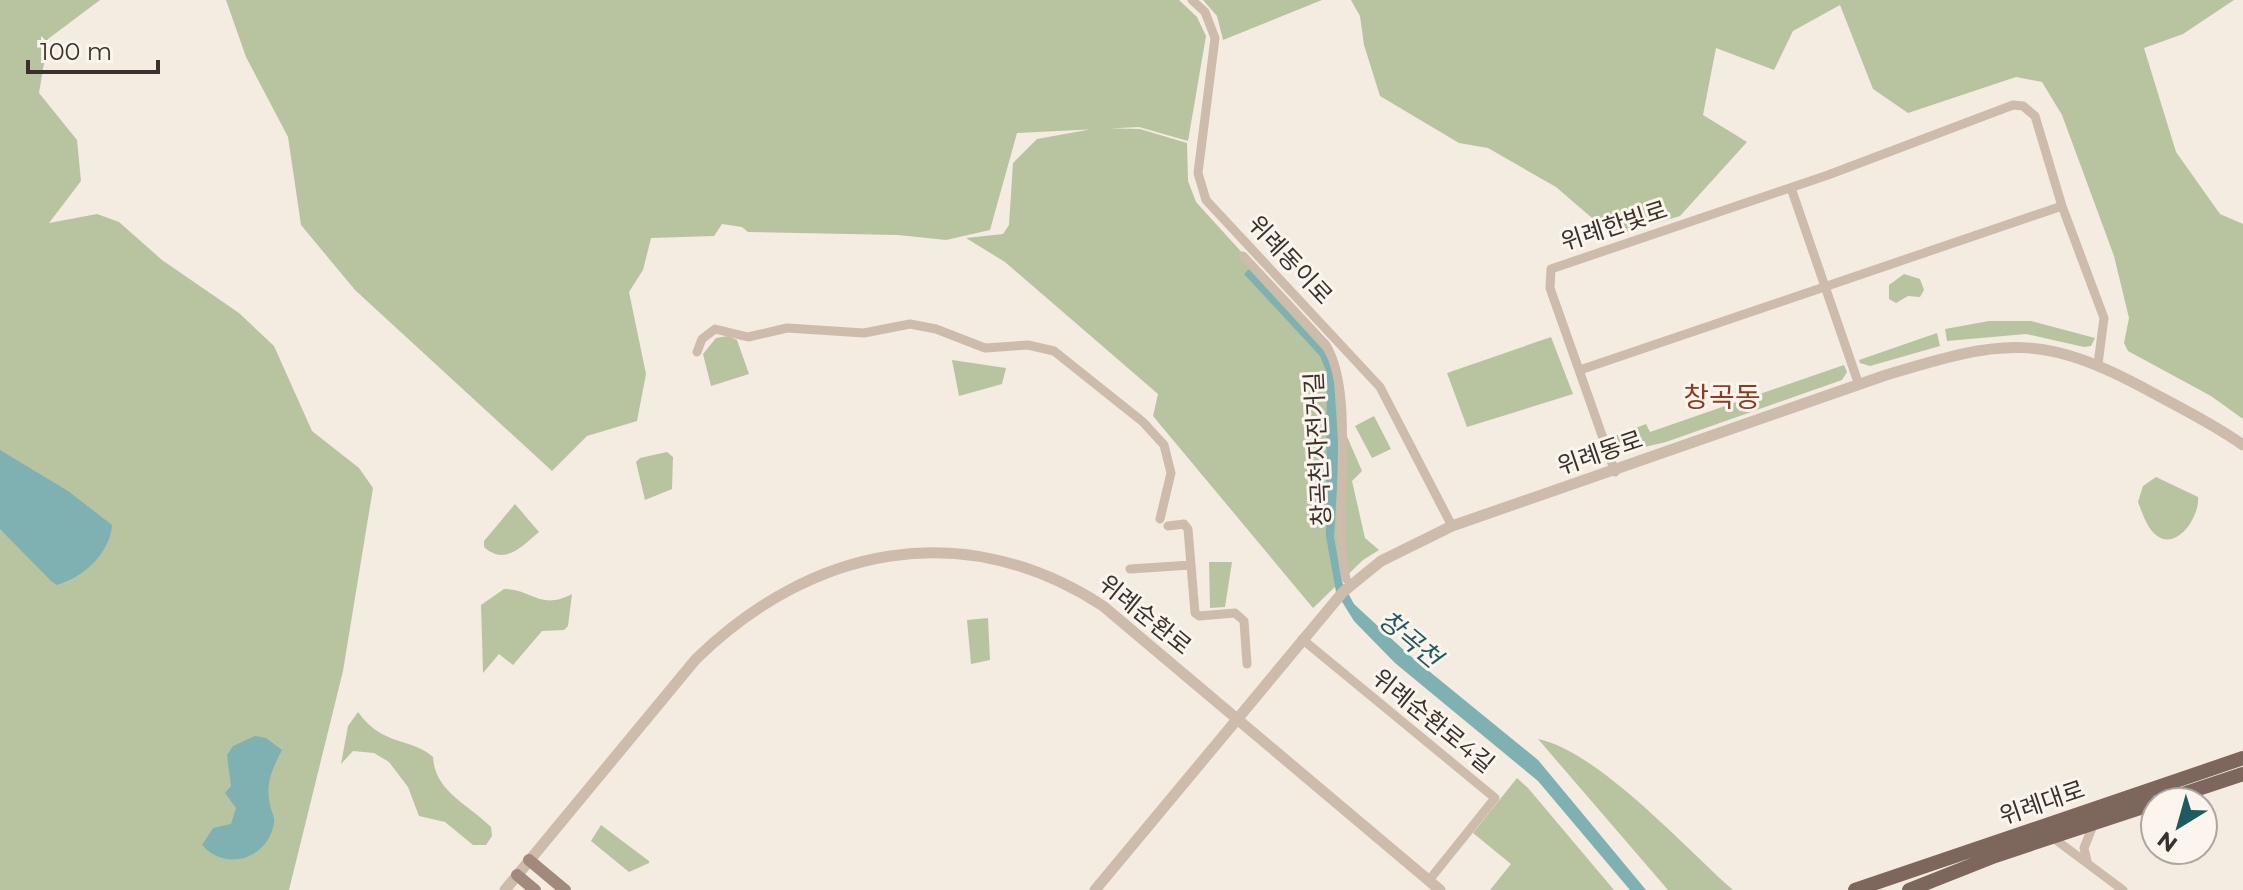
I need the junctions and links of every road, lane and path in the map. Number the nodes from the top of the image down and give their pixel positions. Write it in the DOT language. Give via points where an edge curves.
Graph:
graph roads {
  1 [pos="1192,0"];
  2 [pos="1791,188"];
  3 [pos="2062,206"];
  4 [pos="1243,256"];
  5 [pos="1827,287"];
  6 [pos="697,352"];
  7 [pos="2098,364"];
  8 [pos="1580,370"];
  9 [pos="1859,385"];
  10 [pos="2243,445"];
  11 [pos="1615,472"];
  12 [pos="1452,526"];
  13 [pos="1191,565"];
  14 [pos="1130,569"];
  15 [pos="1346,579"];
  16 [pos="1302,639"];
  17 [pos="1247,664"];
  18 [pos="1237,718"];
  19 [pos="2243,758"];
  20 [pos="2243,774"];
  21 [pos="2207,786"];
  22 [pos="2139,809"];
  23 [pos="2094,823"];
  24 [pos="2052,837"];
  25 [pos="529,860"];
  26 [pos="2087,861"];
  27 [pos="517,875"];
  28 [pos="1430,879"];
  29 [pos="505,890"];
  30 [pos="535,890"];
  31 [pos="565,890"];
  32 [pos="1095,890"];
  33 [pos="1440,890"];
  34 [pos="1855,890"];
  35 [pos="1909,890"];
  36 [pos="2123,890"];
  1 -- 12 [label="street, 위례동이로" via="1205,12 1215,38 1198,173 1206,200 1380,387"];
  2 -- 3 [label="street, 위례한빛로" via="2013,105 2035,116"];
  2 -- 5 [label="street"];
  2 -- 8 [label="street, 위례한빛로" via="1551,269 1550,288"];
  3 -- 5 [label="street"];
  3 -- 7 [label="street, 위례한빛로" via="2104,318"];
  4 -- 15 [label="street, 창곡천자전거길" via="1334,360"];
  5 -- 8 [label="street"];
  5 -- 9 [label="street"];
  6 -- 13 [label="street" via="702,339 715,329 748,337 787,328 864,333 910,324 985,348 1043,347 1062,356 1164,445 1171,473 1164,522 1188,529"];
  7 -- 9 [label="street, 위례동로" via="2035,347 1990,348 1949,355"];
  7 -- 10 [label="street, 위례동로"];
  8 -- 11 [label="street, 위례한빛로"];
  9 -- 11 [label="street, 위례동로"];
  11 -- 12 [label="street, 위례동로"];
  12 -- 16 [label="street, 위례동로" via="1405,547 1356,579"];
  13 -- 14 [label="street"];
  13 -- 17 [label="street" via="1195,613 1235,613 1244,621"];
  16 -- 18 [label="street, 위례동로"];
  16 -- 28 [label="street, 위례순환로4길" via="1495,798"];
  18 -- 25 [label="street, 위례순환로" via="1103,606 1045,573 964,555 921,552 871,558 797,584 715,641"];
  18 -- 28 [label="street, 위례순환로"];
  18 -- 32 [label="street, 위례동로"];
  19 -- 34 [label="main road, 위례대로"];
  20 -- 21 [label="main road, 위례대로"];
  22 -- 23 [label="main road, 위례대로"];
  23 -- 24 [label="main road, 위례대로"];
  23 -- 26 [label="street" via="2084,848"];
  24 -- 26 [label="street"];
  24 -- 35 [label="main road, 위례대로"];
  25 -- 27 [label="street, 위례순환로"];
  25 -- 31 [label="main road"];
  26 -- 36 [label="street"];
  27 -- 29 [label="street, 위례순환로"];
  27 -- 30 [label="main road"];
  28 -- 33 [label="street, 위례순환로"];
}
